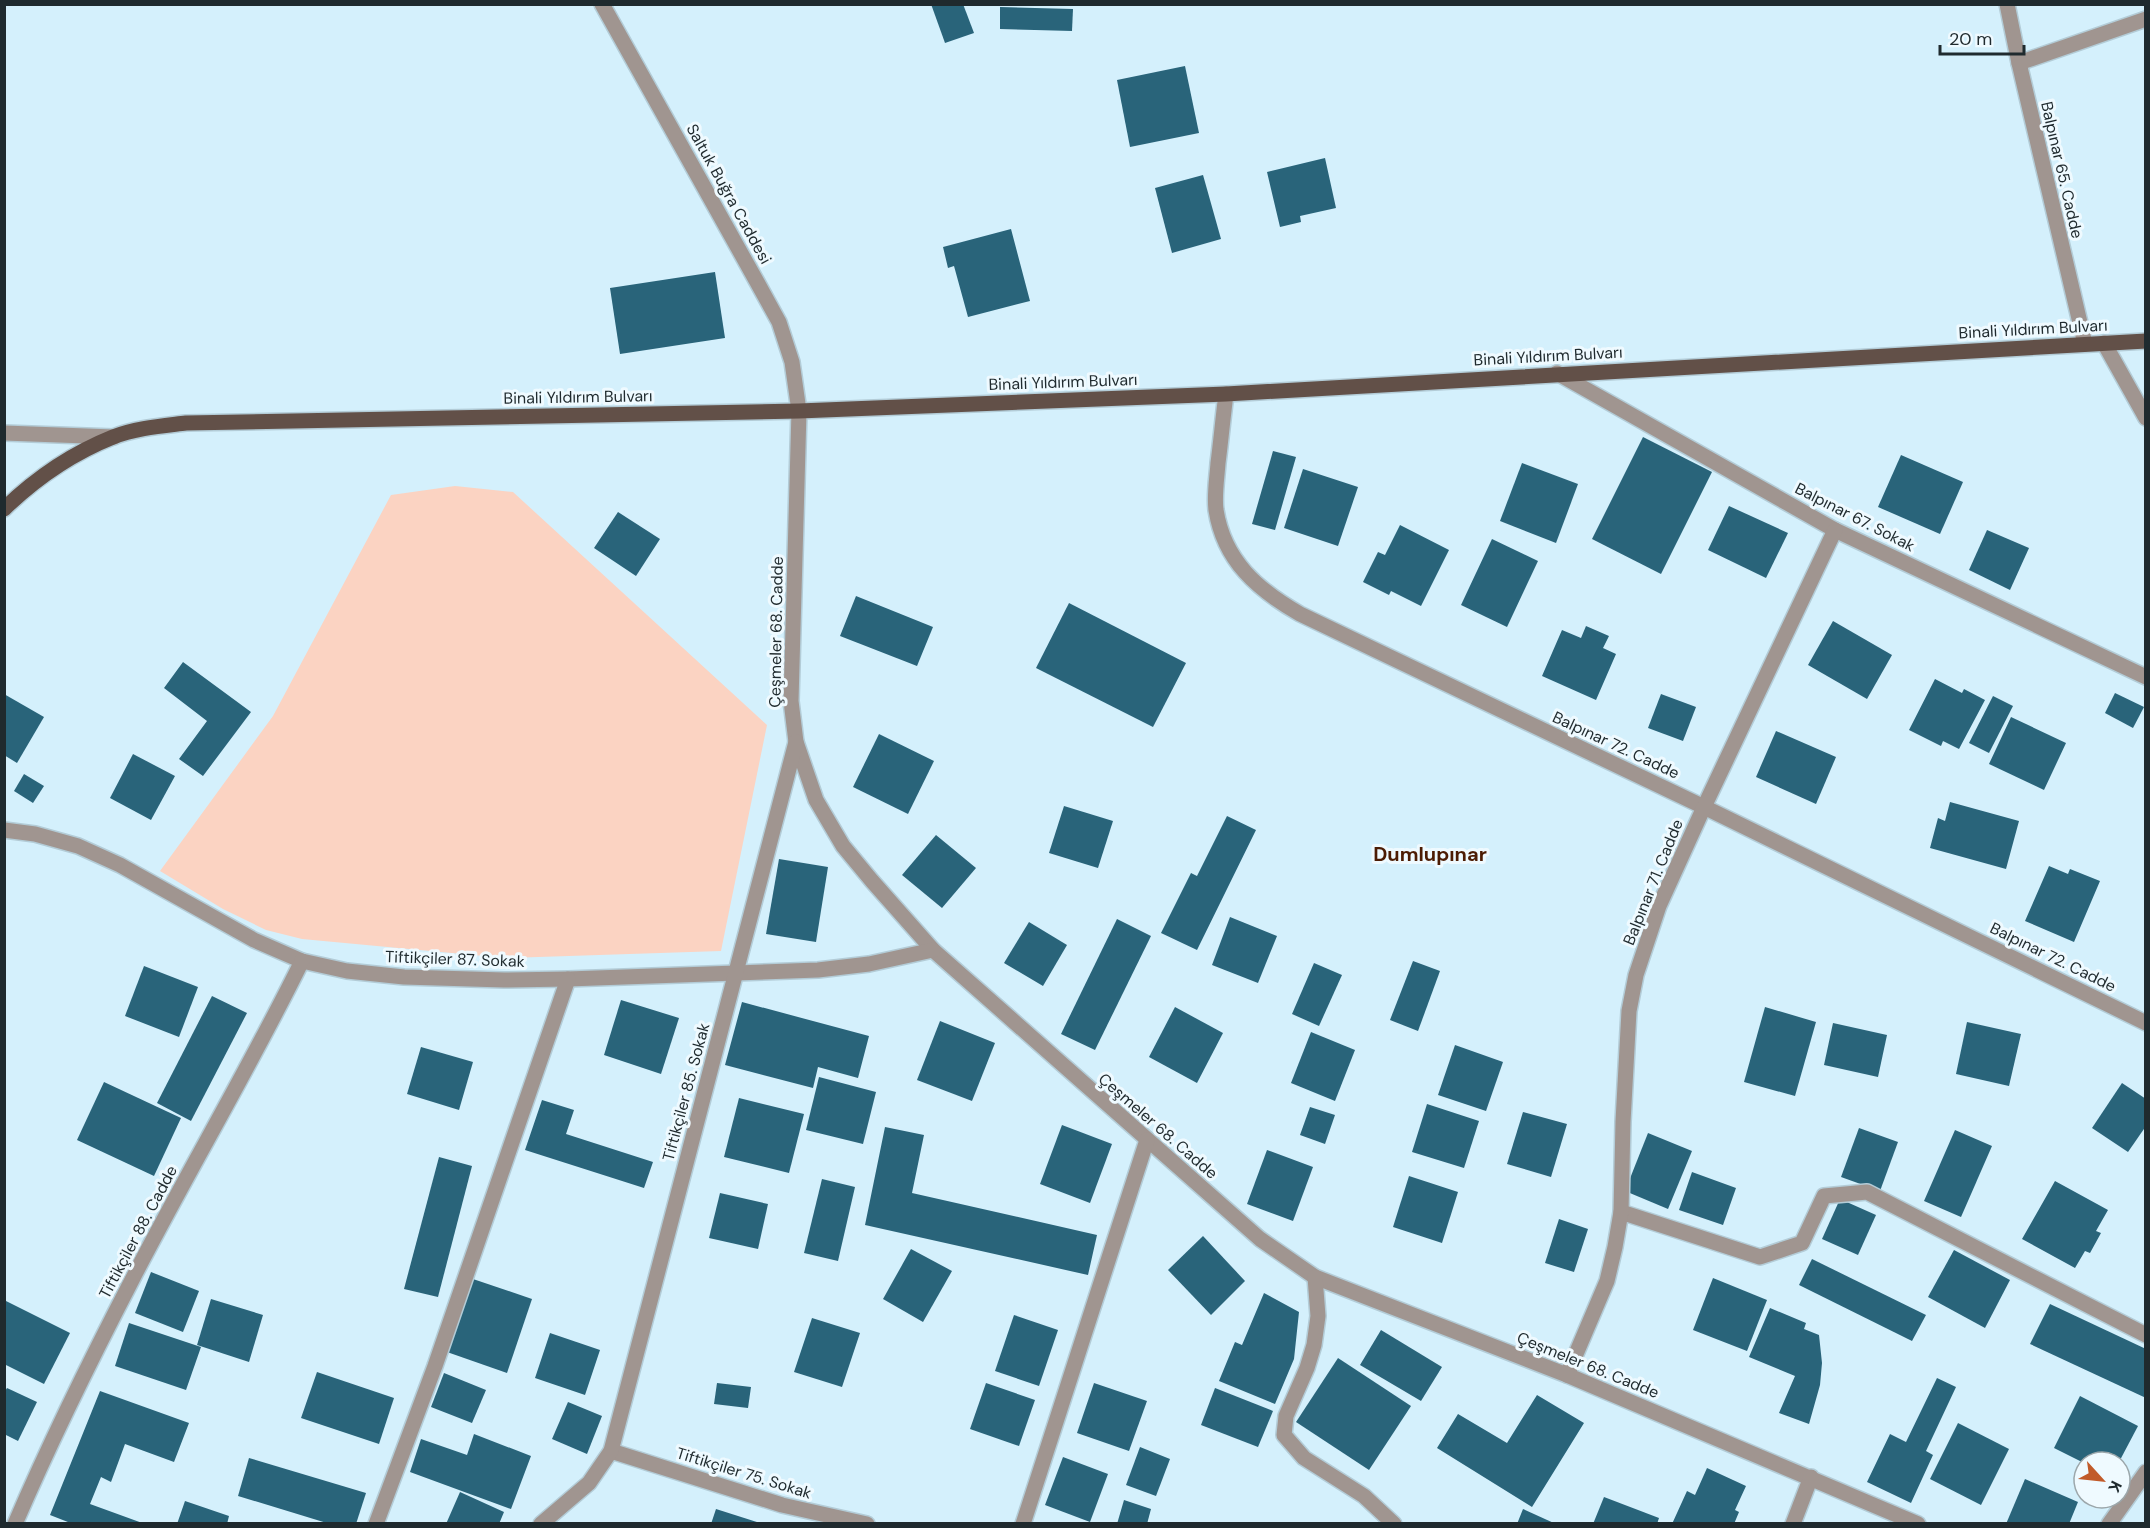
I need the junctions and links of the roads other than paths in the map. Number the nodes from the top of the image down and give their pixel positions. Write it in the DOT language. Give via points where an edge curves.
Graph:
graph roads {
  1 [pos="602,4"];
  2 [pos="2007,4"];
  3 [pos="2145,19"];
  4 [pos="2019,63"];
  5 [pos="2145,341"];
  6 [pos="2104,343"];
  7 [pos="2085,344"];
  8 [pos="1557,373"];
  9 [pos="1226,394"];
  10 [pos="799,411"];
  11 [pos="2145,418"];
  12 [pos="4,433"];
  13 [pos="114,437"];
  14 [pos="4,509"];
  15 [pos="1835,530"];
  16 [pos="2145,677"];
  17 [pos="796,742"];
  18 [pos="1704,807"];
  19 [pos="4,830"];
  20 [pos="933,950"];
  21 [pos="302,961"];
  22 [pos="735,972"];
  23 [pos="568,979"];
  24 [pos="2145,1023"];
  25 [pos="1147,1140"];
  26 [pos="1621,1212"];
  27 [pos="1315,1277"];
  28 [pos="2145,1335"];
  29 [pos="1567,1375"];
  30 [pos="611,1451"];
  31 [pos="2145,1472"];
  32 [pos="1811,1477"];
  33 [pos="15,1524"];
  34 [pos="376,1524"];
  35 [pos="541,1524"];
  36 [pos="867,1524"];
  37 [pos="1023,1524"];
  38 [pos="1394,1524"];
  39 [pos="1793,1524"];
  40 [pos="1918,1524"];
  41 [pos="2109,1524"];
  1 -- 10 [label="street, Saltuk Buğra Caddesi" via="779,322 792,362"];
  2 -- 4 [label="street, Balpınar 65. Cadde"];
  3 -- 4 [label="street"];
  4 -- 7 [label="street, Balpınar 65. Cadde"];
  5 -- 6 [label="main road, Binali Yıldırım Bulvarı"];
  6 -- 7 [label="main road, Binali Yıldırım Bulvarı"];
  6 -- 11 [label="street"];
  7 -- 8 [label="main road, Binali Yıldırım Bulvarı"];
  8 -- 9 [label="main road, Binali Yıldırım Bulvarı"];
  8 -- 15 [label="street, Balpınar 67. Sokak"];
  9 -- 10 [label="main road, Binali Yıldırım Bulvarı"];
  9 -- 18 [label="street, Balpınar 72. Cadde" via="1216,509 1234,559 1272,598"];
  10 -- 13 [label="main road, Binali Yıldırım Bulvarı" via="186,423"];
  10 -- 17 [label="street, Çeşmeler 68. Cadde" via="791,701"];
  12 -- 13 [label="street"];
  13 -- 14 [label="main road, Binali Yıldırım Bulvarı" via="67,460"];
  15 -- 16 [label="street, Balpınar 67. Sokak"];
  15 -- 18 [label="street, Balpınar 71. Cadde"];
  17 -- 20 [label="street, Çeşmeler 68. Cadde" via="816,800 843,846"];
  17 -- 22 [label="street, Tiftikçiler 85. Sokak"];
  18 -- 24 [label="street, Balpınar 72. Cadde"];
  18 -- 26 [label="street, Balpınar 71. Cadde" via="1659,906 1636,975 1629,1011"];
  19 -- 21 [label="street, Tiftikçiler 87. Sokak" via="78,846 120,864 254,940"];
  20 -- 22 [label="street, Tiftikçiler 87. Sokak" via="869,964"];
  20 -- 25 [label="street, Çeşmeler 68. Cadde"];
  21 -- 23 [label="street, Tiftikçiler 87. Sokak" via="404,978"];
  21 -- 33 [label="street, Tiftikçiler 88. Cadde" via="133,1278 48,1448"];
  22 -- 23 [label="street, Tiftikçiler 87. Sokak"];
  22 -- 30 [label="street, Tiftikçiler 85. Sokak"];
  23 -- 34 [label="street" via="435,1366"];
  25 -- 27 [label="street, Çeşmeler 68. Cadde" via="1260,1239"];
  25 -- 37 [label="street"];
  26 -- 28 [label="street" via="1760,1257 1802,1243 1824,1196 1867,1192"];
  26 -- 29 [label="street, Balpınar 71. Cadde" via="1607,1281"];
  27 -- 29 [label="street, Çeşmeler 68. Cadde"];
  27 -- 38 [label="street" via="1318,1316 1314,1345 1286,1416 1284,1435 1304,1458 1364,1496"];
  29 -- 32 [label="street, Çeşmeler 68. Cadde"];
  30 -- 35 [label="street, Tiftikçiler 85. Sokak" via="589,1483"];
  30 -- 36 [label="street, Tiftikçiler 75. Sokak" via="782,1505"];
  31 -- 41 [label="street"];
  32 -- 39 [label="street"];
  32 -- 40 [label="street, Çeşmeler 68. Cadde"];
}
